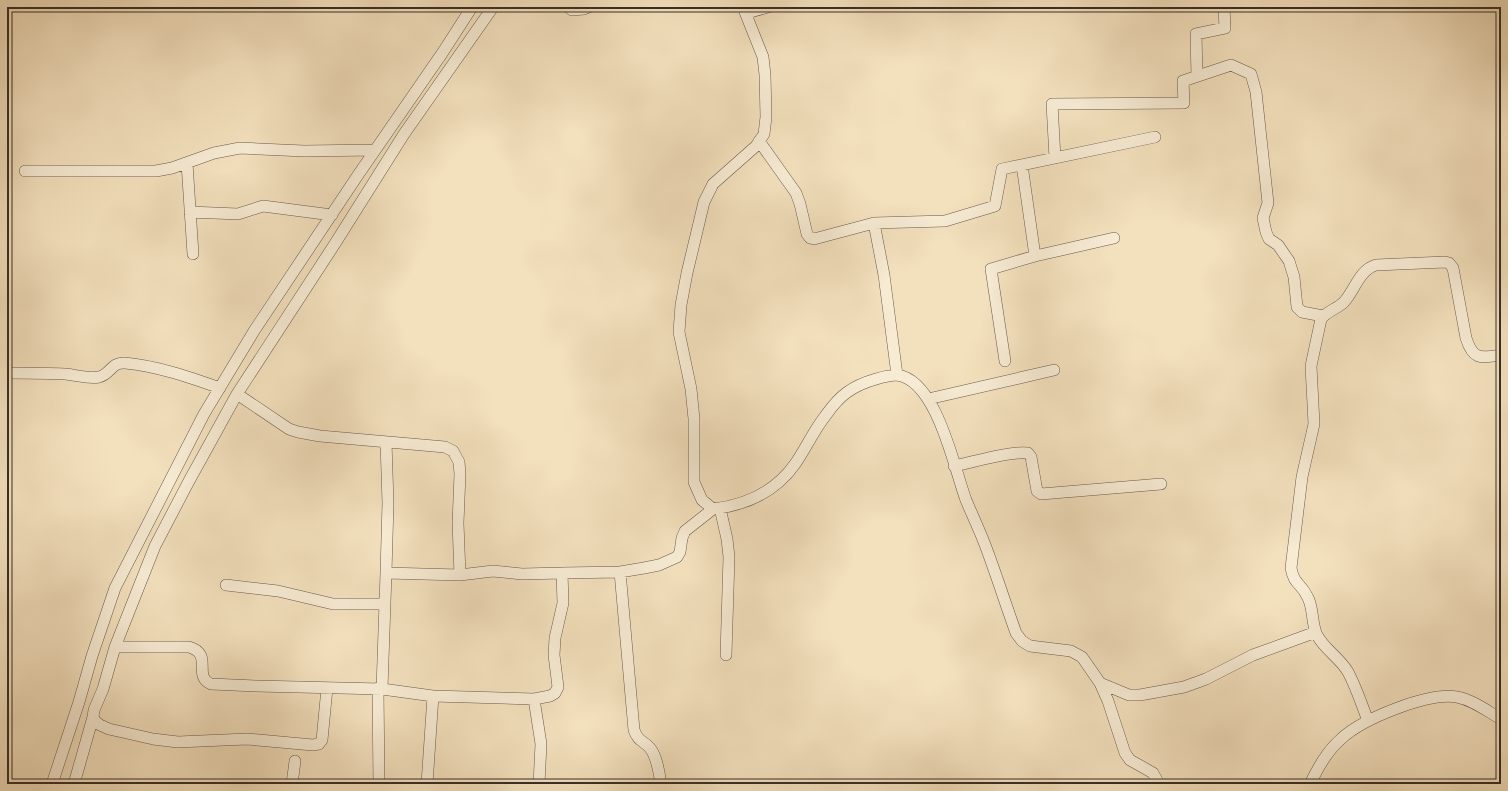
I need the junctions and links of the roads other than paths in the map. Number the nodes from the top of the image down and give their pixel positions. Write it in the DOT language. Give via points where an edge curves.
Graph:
graph roads {
  1 [pos="472,7"];
  2 [pos="493,7"];
  3 [pos="568,7"];
  4 [pos="589,7"];
  5 [pos="768,7"];
  6 [pos="1224,7"];
  7 [pos="745,10"];
  8 [pos="1197,76"];
  9 [pos="1155,137"];
  10 [pos="759,141"];
  11 [pos="375,150"];
  12 [pos="1055,158"];
  13 [pos="187,163"];
  14 [pos="1022,165"];
  15 [pos="25,171"];
  16 [pos="190,212"];
  17 [pos="332,215"];
  18 [pos="874,223"];
  19 [pos="1114,238"];
  20 [pos="193,254"];
  21 [pos="1035,256"];
  22 [pos="1323,316"];
  23 [pos="1501,355"];
  24 [pos="1005,361"];
  25 [pos="1054,370"];
  26 [pos="7,373"];
  27 [pos="897,375"];
  28 [pos="220,388"];
  29 [pos="237,394"];
  30 [pos="928,399"];
  31 [pos="386,442"];
  32 [pos="954,466"];
  33 [pos="1161,484"];
  34 [pos="717,508"];
  35 [pos="620,572"];
  36 [pos="386,573"];
  37 [pos="562,573"];
  38 [pos="460,575"];
  39 [pos="226,585"];
  40 [pos="385,604"];
  41 [pos="1316,632"];
  42 [pos="115,647"];
  43 [pos="726,655"];
  44 [pos="1100,683"];
  45 [pos="327,688"];
  46 [pos="380,688"];
  47 [pos="433,696"];
  48 [pos="534,699"];
  49 [pos="93,717"];
  50 [pos="1501,719"];
  51 [pos="1368,721"];
  52 [pos="295,761"];
  53 [pos="52,784"];
  54 [pos="74,784"];
  55 [pos="292,784"];
  56 [pos="379,784"];
  57 [pos="427,784"];
  58 [pos="539,784"];
  59 [pos="661,784"];
  60 [pos="1159,784"];
  61 [pos="1310,784"];
  1 -- 11 [label="street"];
  2 -- 29 [label="street" via="404,134"];
  3 -- 4 [label="street" via="572,10"];
  5 -- 7 [label="street"];
  6 -- 8 [label="street" via="1225,28 1196,34"];
  7 -- 10 [label="street" via="762,57 765,75 766,117 764,134"];
  8 -- 12 [label="street" via="1183,81 1184,103 1052,104"];
  8 -- 22 [label="street" via="1231,65 1251,74 1256,92 1268,203 1263,218 1266,232 1269,240 1278,245 1289,261 1294,277 1298,310"];
  9 -- 12 [label="street"];
  10 -- 18 [label="street" via="796,193 810,238"];
  10 -- 34 [label="street" via="713,184 708,192 681,304 679,332 691,389 694,420 694,482 702,500"];
  11 -- 13 [label="street" via="304,151 240,148"];
  11 -- 17 [label="street"];
  12 -- 14 [label="street"];
  13 -- 15 [label="street" via="156,170"];
  13 -- 16 [label="street"];
  14 -- 18 [label="street" via="1002,169 995,206 946,221"];
  14 -- 21 [label="street"];
  16 -- 17 [label="street" via="238,214 262,206"];
  16 -- 20 [label="street"];
  17 -- 28 [label="street" via="254,331"];
  18 -- 27 [label="street" via="884,275"];
  19 -- 21 [label="street"];
  21 -- 24 [label="street" via="991,269"];
  22 -- 23 [label="street" via="1344,301 1370,267 1445,262 1453,268 1466,338 1473,355"];
  22 -- 41 [label="street" via="1311,366 1314,424 1302,477 1291,568 1296,584 1308,597"];
  25 -- 30 [label="street"];
  26 -- 28 [label="street" via="98,377 113,366 125,363 185,376"];
  27 -- 30 [label="street" via="918,386"];
  27 -- 34 [label="street" via="865,382 846,392 826,414 794,465 779,482 765,493 748,501"];
  28 -- 53 [label="street" via="179,461 115,588"];
  29 -- 31 [label="street" via="289,429 298,432"];
  29 -- 42 [label="street" via="155,546"];
  30 -- 32 [label="street" via="942,425"];
  31 -- 36 [label="street"];
  31 -- 38 [label="street" via="445,447 457,456 460,474"];
  32 -- 33 [label="street" via="1010,454 1028,453 1037,491 1041,494"];
  32 -- 44 [label="street" via="987,549 1016,633 1030,646 1071,651 1082,657"];
  34 -- 35 [label="street" via="684,531 677,557 659,565"];
  34 -- 43 [label="street" via="727,539 729,557"];
  35 -- 37 [label="street"];
  35 -- 59 [label="street" via="634,730 636,736 649,746 653,753"];
  36 -- 38 [label="street"];
  36 -- 40 [label="street"];
  37 -- 38 [label="street" via="522,574 493,571"];
  37 -- 48 [label="street" via="563,603 554,655 558,687 550,696"];
  39 -- 40 [label="street" via="278,591 333,604"];
  40 -- 46 [label="street"];
  41 -- 44 [label="street" via="1254,655 1184,687 1128,695"];
  41 -- 51 [label="street" via="1348,672"];
  42 -- 45 [label="street" via="196,649 202,657 203,677 211,684"];
  42 -- 49 [label="street"];
  44 -- 60 [label="street" via="1125,753 1130,760 1153,773"];
  45 -- 46 [label="street"];
  45 -- 49 [label="street" via="322,740 314,745 247,739 167,741 109,729 95,722"];
  46 -- 47 [label="street"];
  46 -- 56 [label="street"];
  47 -- 48 [label="street"];
  47 -- 57 [label="street"];
  48 -- 58 [label="street" via="541,744"];
  49 -- 54 [label="street"];
  50 -- 51 [label="street" via="1468,700 1456,697 1413,702"];
  51 -- 61 [label="street" via="1341,738 1322,760"];
  52 -- 55 [label="street"];
}
